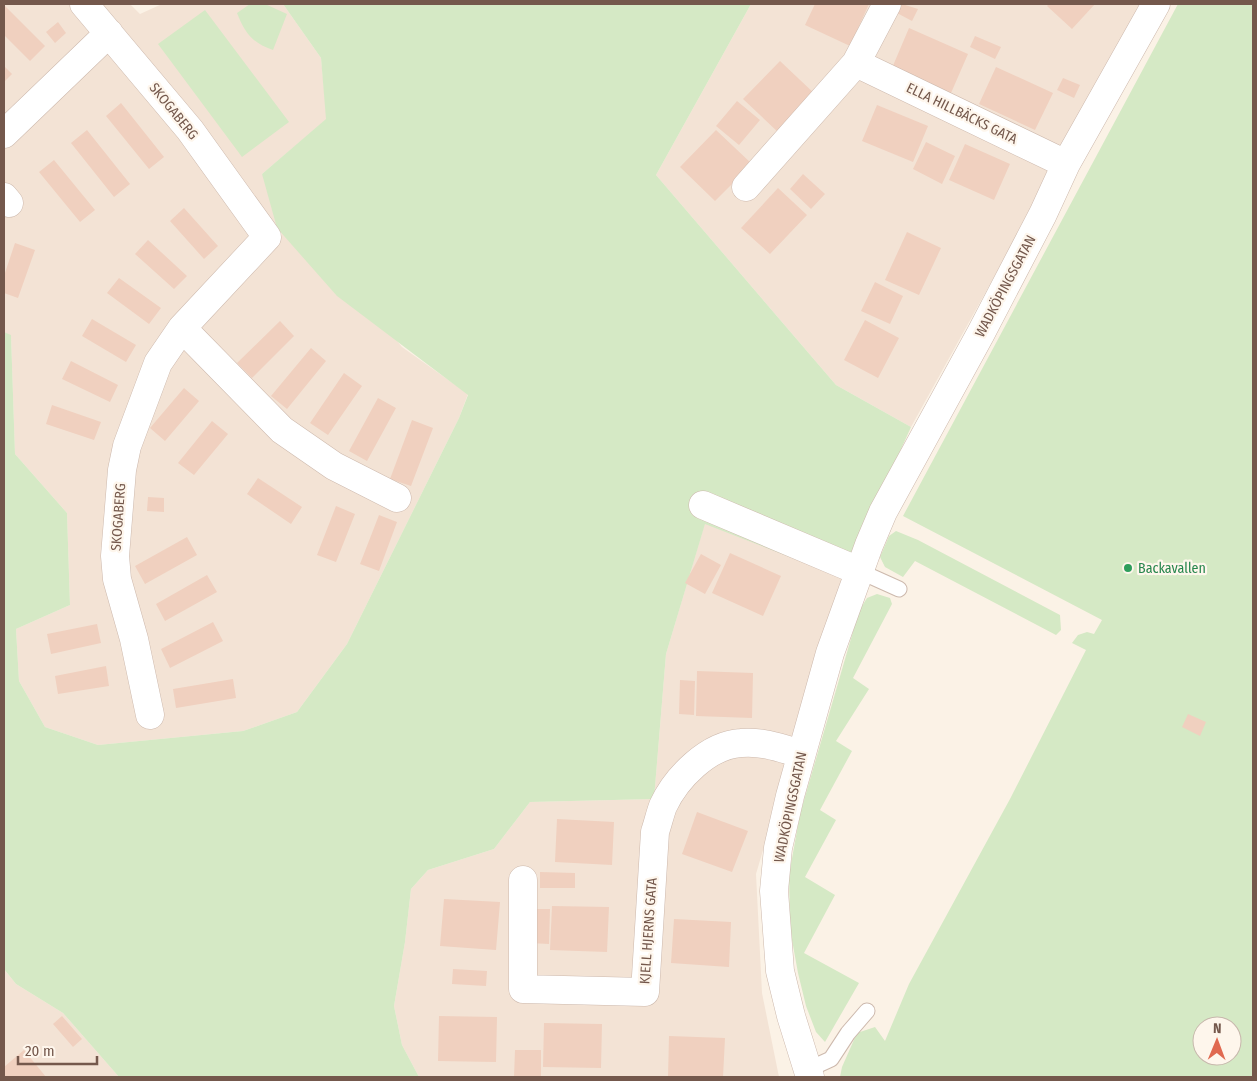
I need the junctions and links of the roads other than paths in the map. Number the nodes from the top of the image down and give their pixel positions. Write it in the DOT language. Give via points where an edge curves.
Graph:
graph roads {
  1 [pos="84,4"];
  2 [pos="887,4"];
  3 [pos="1156,4"];
  4 [pos="109,33"];
  5 [pos="856,63"];
  6 [pos="4,134"];
  7 [pos="1066,164"];
  8 [pos="746,187"];
  9 [pos="182,328"];
  10 [pos="397,498"];
  11 [pos="703,505"];
  12 [pos="859,570"];
  13 [pos="899,589"];
  14 [pos="150,715"];
  15 [pos="801,754"];
  16 [pos="523,880"];
  17 [pos="867,1011"];
  18 [pos="808,1074"];
  1 -- 4 [label="street, SKOGABERG"];
  2 -- 5 [label="street"];
  3 -- 7 [label="street, WADKÖPINGSGATAN"];
  4 -- 6 [label="street"];
  4 -- 9 [label="street, SKOGABERG" via="190,130 267,237"];
  5 -- 7 [label="street, ELLA HILLBÄCKS GATA"];
  5 -- 8 [label="street"];
  7 -- 12 [label="street, WADKÖPINGSGATAN" via="981,333 883,512"];
  9 -- 10 [label="street" via="282,430 334,466"];
  9 -- 14 [label="street, SKOGABERG" via="158,363 127,446 122,470 115,556 117,579 134,638"];
  11 -- 12 [label="street"];
  12 -- 13 [label="lane"];
  12 -- 15 [label="street, WADKÖPINGSGATAN" via="830,653"];
  15 -- 16 [label="street, KJELL HJERNS GATA" via="773,745 739,743 706,755 674,788 663,806 655,832 644,992 523,990"];
  15 -- 18 [label="street, WADKÖPINGSGATAN" via="778,848 774,891 780,971"];
  17 -- 18 [label="lane" via="831,1058"];
}
